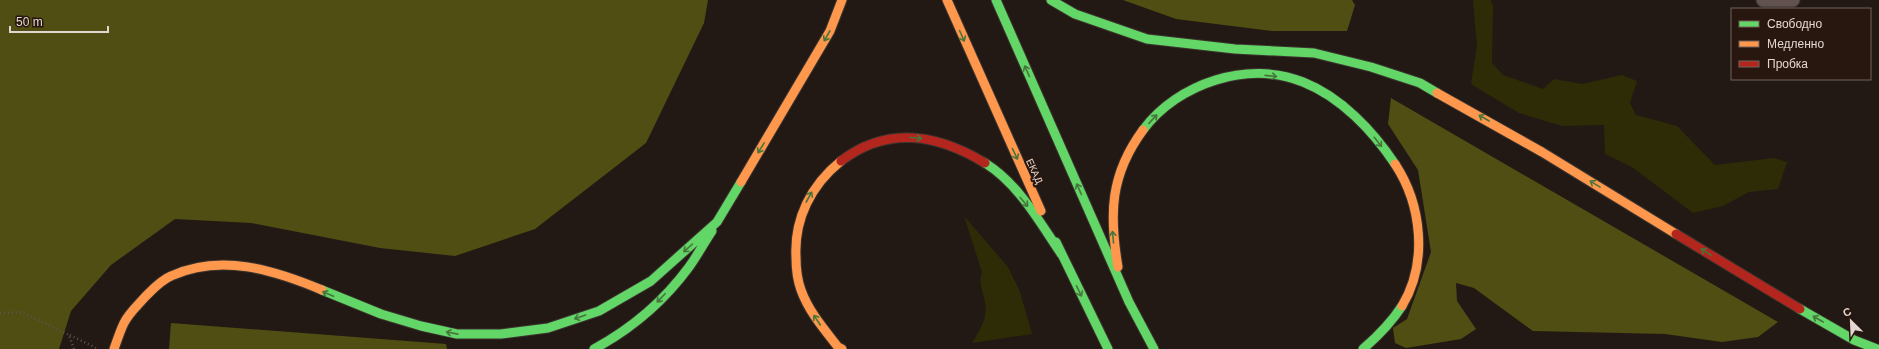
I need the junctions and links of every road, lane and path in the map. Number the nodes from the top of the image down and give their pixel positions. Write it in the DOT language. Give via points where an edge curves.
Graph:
graph roads {
  1 [pos="842,0"];
  2 [pos="947,0"];
  3 [pos="996,0"];
  4 [pos="1051,0"];
  5 [pos="1763,0"];
  6 [pos="1793,0"];
  7 [pos="717,222"];
  8 [pos="1062,256"];
  9 [pos="1129,302"];
  10 [pos="0,313"];
  11 [pos="69,335"];
  12 [pos="74,349"];
  13 [pos="98,349"];
  14 [pos="114,349"];
  15 [pos="594,349"];
  16 [pos="842,349"];
  17 [pos="1108,349"];
  18 [pos="1154,349"];
  19 [pos="1363,349"];
  20 [pos="1877,349"];
  1 -- 7 [label="main road, one-way" via="830,31"];
  2 -- 8 [label="main road, ЕКАД, one-way"];
  9 -- 3 [label="main road, one-way"];
  20 -- 4 [label="main road, one-way" via="1854,340 1542,152 1420,84 1371,67 1314,53 1236,49 1147,39 1075,14"];
  5 -- 6 [label="street"];
  7 -- 14 [label="main road, one-way" via="651,280 602,309 548,328 501,334 457,334 380,314 302,282 251,266 218,264 170,276 156,286 124,323"];
  7 -- 15 [label="main road, one-way" via="688,268 650,309 607,343"];
  16 -- 8 [label="main road, one-way" via="814,318 797,280 794,244 800,216 809,195 821,179 847,155 873,141 899,137 926,139 955,146 982,161 1000,174 1015,191"];
  8 -- 17 [label="main road, ЕКАД, one-way"];
  9 -- 18 [label="main road"];
  9 -- 19 [label="main road, one-way" via="1114,249 1112,217 1117,177 1135,140 1166,106 1188,91 1215,80 1251,74 1293,79 1313,88 1349,111 1371,133 1392,159 1413,200 1419,230 1414,278 1407,298 1396,316"];
  10 -- 11 [label="path" via="20,312"];
  11 -- 12 [label="path"];
  11 -- 13 [label="path"];
}
